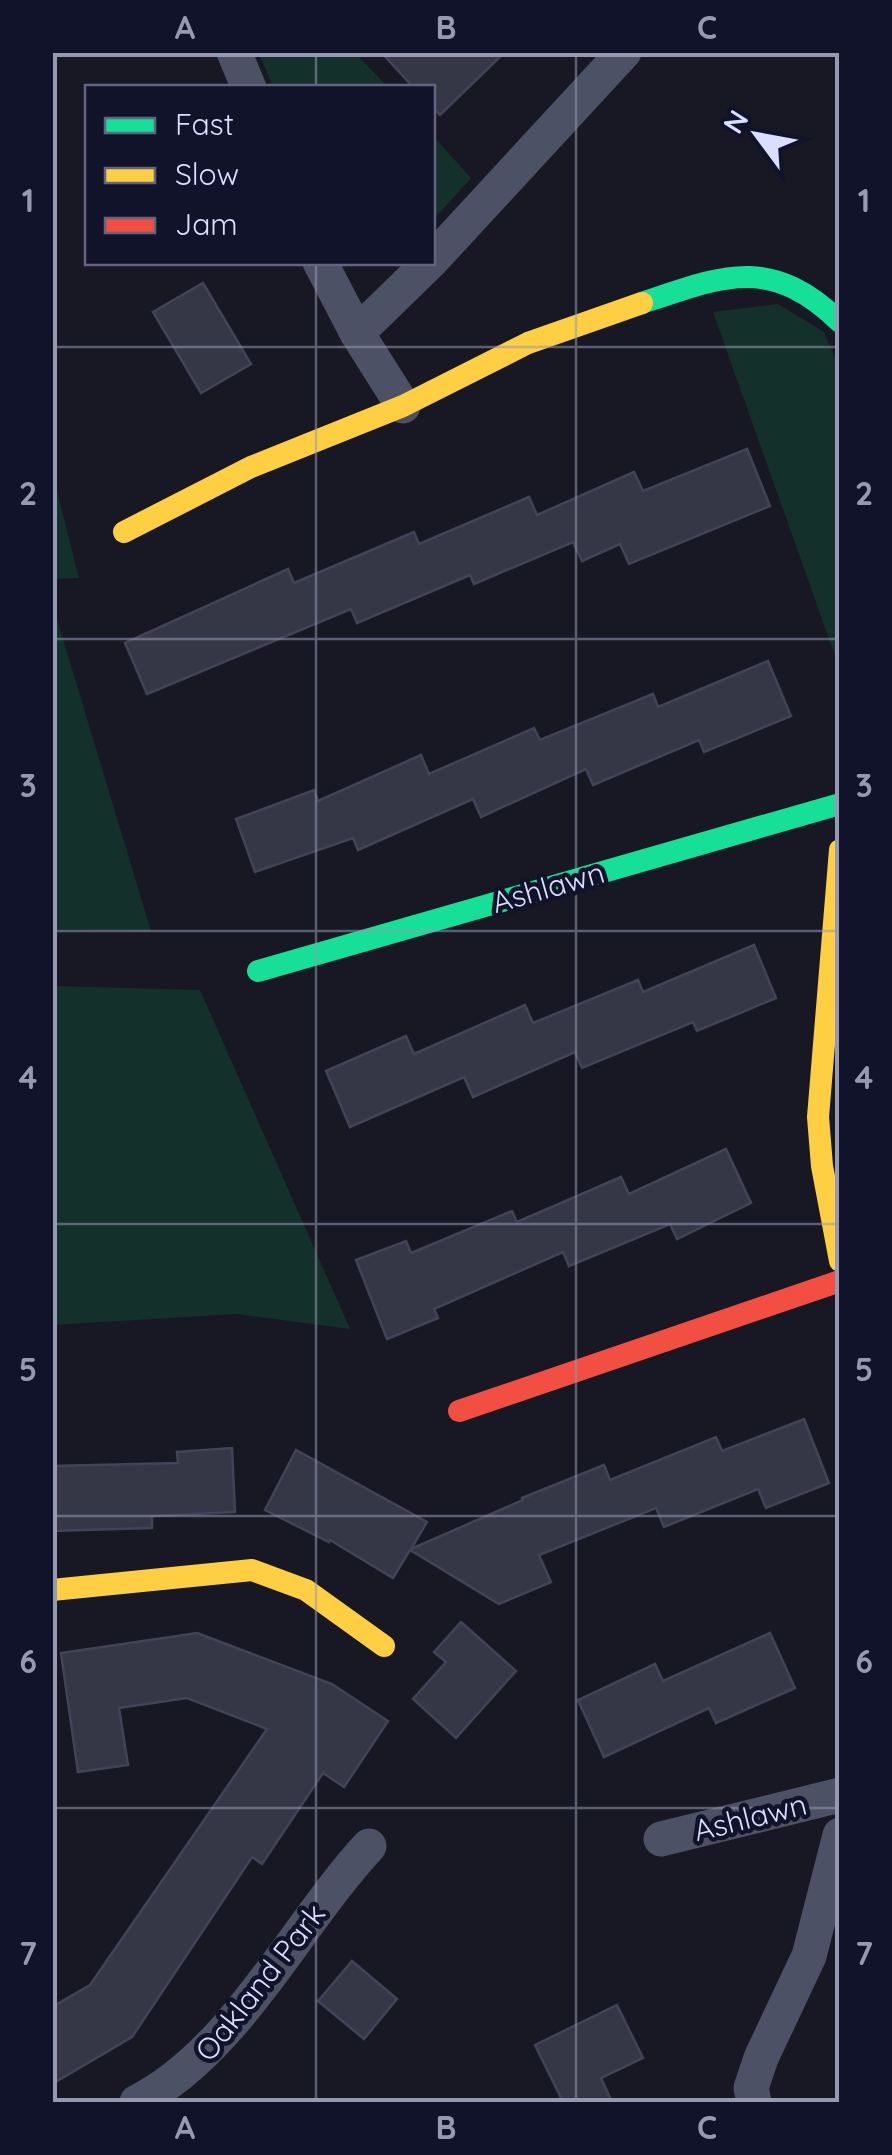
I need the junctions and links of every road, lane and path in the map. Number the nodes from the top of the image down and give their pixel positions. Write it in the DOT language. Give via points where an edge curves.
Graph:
graph roads {
  1 [pos="234,52"];
  2 [pos="624,52"];
  3 [pos="248,85"];
  4 [pos="435,258"];
  5 [pos="322,265"];
  6 [pos="428,265"];
  7 [pos="840,322"];
  8 [pos="357,334"];
  9 [pos="403,406"];
  10 [pos="124,532"];
  11 [pos="840,804"];
  12 [pos="840,850"];
  13 [pos="258,971"];
  14 [pos="840,1260"];
  15 [pos="840,1281"];
  16 [pos="459,1411"];
  17 [pos="52,1590"];
  18 [pos="384,1646"];
  19 [pos="840,1795"];
  20 [pos="840,1835"];
  21 [pos="661,1839"];
  22 [pos="369,1846"];
  23 [pos="137,2102"];
  24 [pos="754,2102"];
  1 -- 3 [label="street"];
  2 -- 4 [label="street"];
  5 -- 8 [label="street"];
  6 -- 8 [label="street"];
  7 -- 9 [label="street" via="786,284 746,274 528,343"];
  8 -- 9 [label="street"];
  9 -- 10 [label="street" via="251,467"];
  11 -- 13 [label="street, Ashlawn"];
  12 -- 14 [label="street" via="818,1117"];
  15 -- 16 [label="street"];
  17 -- 18 [label="street" via="252,1570 303,1587"];
  19 -- 21 [label="street, Ashlawn"];
  20 -- 24 [label="street, Ashlawn" via="809,1956 761,2058 751,2088"];
  22 -- 23 [label="street, Oakland Park" via="212,2047 165,2088"];
}
